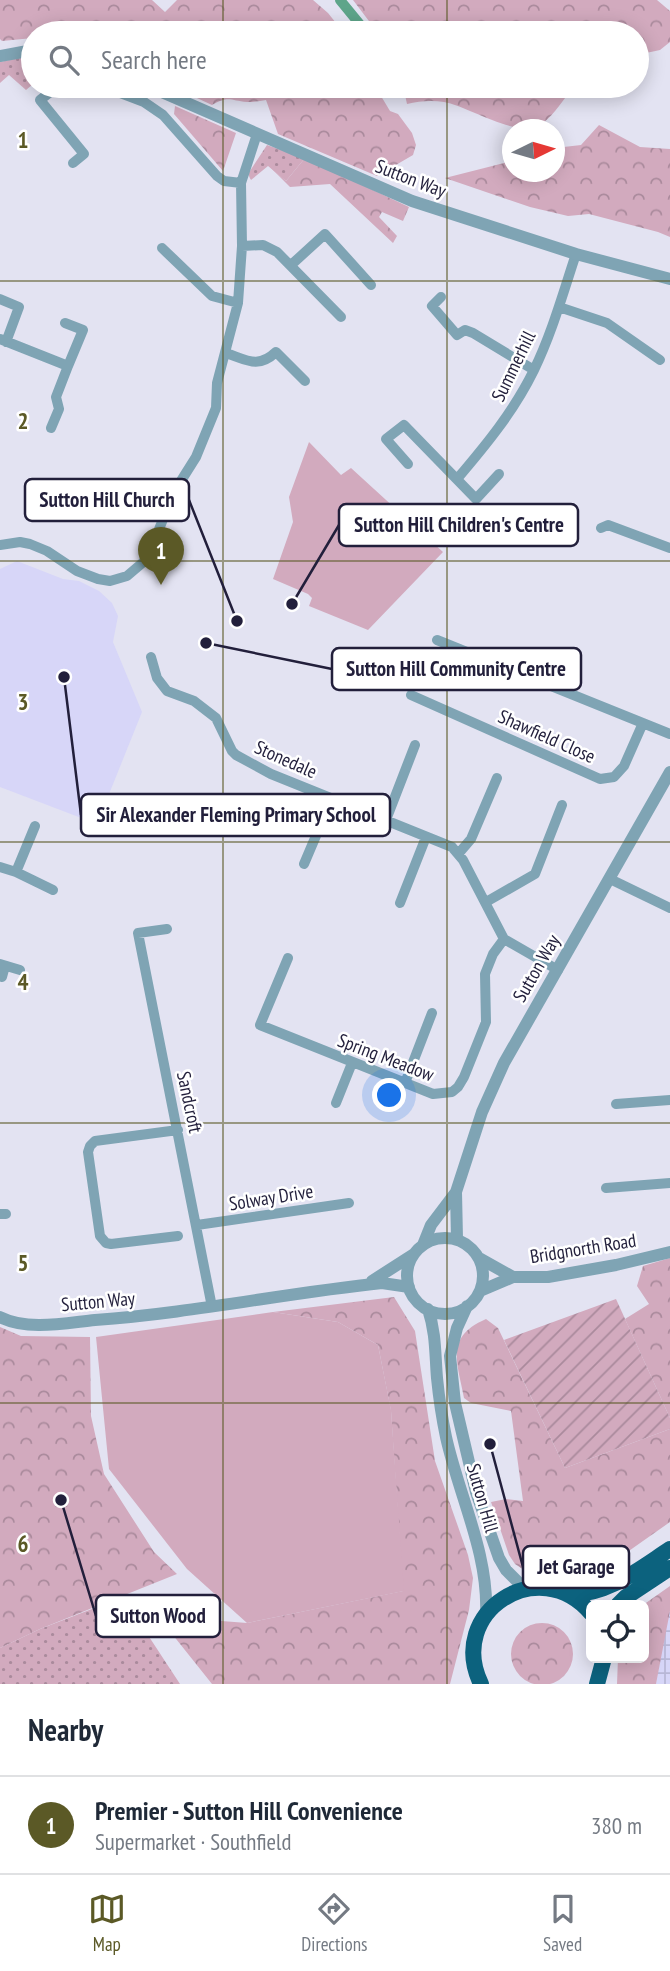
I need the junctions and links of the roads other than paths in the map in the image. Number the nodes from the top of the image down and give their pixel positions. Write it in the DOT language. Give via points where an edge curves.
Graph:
graph roads {
  1 [pos="21,52"];
  2 [pos="0,56"];
  3 [pos="43,98"];
  4 [pos="134,98"];
  5 [pos="175,98"];
  6 [pos="257,134"];
  7 [pos="73,163"];
  8 [pos="241,183"];
  9 [pos="242,246"];
  10 [pos="162,248"];
  11 [pos="576,254"];
  12 [pos="291,265"];
  13 [pos="670,279"];
  14 [pos="371,285"];
  15 [pos="441,297"];
  16 [pos="0,299"];
  17 [pos="238,303"];
  18 [pos="559,307"];
  19 [pos="341,317"];
  20 [pos="65,323"];
  21 [pos="3,340"];
  22 [pos="226,353"];
  23 [pos="660,360"];
  24 [pos="68,366"];
  25 [pos="534,370"];
  26 [pos="305,381"];
  27 [pos="51,428"];
  28 [pos="408,464"];
  29 [pos="499,474"];
  30 [pos="457,479"];
  31 [pos="601,528"];
  32 [pos="0,545"];
  33 [pos="670,548"];
  34 [pos="437,640"];
  35 [pos="151,657"];
  36 [pos="411,695"];
  37 [pos="643,723"];
  38 [pos="670,734"];
  39 [pos="415,746"];
  40 [pos="670,772"];
  41 [pos="497,778"];
  42 [pos="332,798"];
  43 [pos="562,805"];
  44 [pos="386,820"];
  45 [pos="36,826"];
  46 [pos="426,837"];
  47 [pos="459,853"];
  48 [pos="304,864"];
  49 [pos="0,867"];
  50 [pos="16,872"];
  51 [pos="610,879"];
  52 [pos="53,890"];
  53 [pos="486,902"];
  54 [pos="400,903"];
  55 [pos="670,908"];
  56 [pos="167,929"];
  57 [pos="503,939"];
  58 [pos="288,958"];
  59 [pos="3,965"];
  60 [pos="20,970"];
  61 [pos="558,970"];
  62 [pos="2,977"];
  63 [pos="432,1013"];
  64 [pos="352,1063"];
  65 [pos="405,1083"];
  66 [pos="670,1100"];
  67 [pos="336,1102"];
  68 [pos="616,1104"];
  69 [pos="178,1130"];
  70 [pos="670,1183"];
  71 [pos="606,1188"];
  72 [pos="456,1192"];
  73 [pos="349,1203"];
  74 [pos="197,1225"];
  75 [pos="178,1236"];
  76 [pos="457,1239"];
  77 [pos="418,1249"];
  78 [pos="670,1252"];
  79 [pos="478,1258"];
  80 [pos="508,1280"];
  81 [pos="365,1284"];
  82 [pos="408,1287"];
  83 [pos="480,1291"];
  84 [pos="467,1306"];
  85 [pos="212,1307"];
  86 [pos="428,1310"];
  87 [pos="0,1317"];
  88 [pos="670,1549"];
  89 [pos="670,1569"];
  90 [pos="525,1589"];
  91 [pos="569,1595"];
  92 [pos="623,1600"];
  93 [pos="586,1610"];
  94 [pos="486,1615"];
  95 [pos="473,1654"];
  96 [pos="603,1663"];
  97 [pos="600,1681"];
  98 [pos="467,1684"];
  99 [pos="481,1684"];
  1 -- 2 [label="street"];
  3 -- 7 [label="street" via="84,154"];
  4 -- 8 [label="street" via="163,115 217,176"];
  5 -- 6 [label="street, Sutton Way"];
  6 -- 8 [label="street"];
  6 -- 11 [label="street, Sutton Way" via="412,201"];
  8 -- 9 [label="street"];
  9 -- 12 [label="street" via="271,248"];
  9 -- 17 [label="street"];
  10 -- 17 [label="street" via="212,296"];
  11 -- 13 [label="street, Sutton Way"];
  11 -- 18 [label="street, Summerhill"];
  12 -- 14 [label="street" via="325,234"];
  12 -- 19 [label="street"];
  15 -- 25 [label="street" via="432,306 457,335 465,330 473,333"];
  16 -- 21 [label="street" via="19,307"];
  17 -- 22 [label="street"];
  18 -- 23 [label="street" via="607,323"];
  18 -- 25 [label="street, Summerhill"];
  20 -- 24 [label="street" via="83,330"];
  21 -- 24 [label="street"];
  22 -- 26 [label="street" via="261,363 276,352"];
  22 -- 32 [label="street" via="216,408 196,457 174,492 147,559 134,572 110,581 89,576 30,544"];
  24 -- 27 [label="street"];
  25 -- 30 [label="street, Summerhill" via="509,414"];
  28 -- 30 [label="street" via="387,439 404,425"];
  29 -- 30 [label="street" via="475,499"];
  31 -- 33 [label="street" via="608,525"];
  34 -- 37 [label="street"];
  35 -- 42 [label="street, Stonedale" via="157,678 167,691 212,714 236,755"];
  36 -- 37 [label="street, Shawfield Close" via="600,779 614,777 624,766"];
  37 -- 38 [label="street"];
  39 -- 44 [label="street"];
  40 -- 51 [label="street, Sutton Way"];
  41 -- 47 [label="street" via="471,839"];
  42 -- 44 [label="street, Stonedale"];
  42 -- 48 [label="street, Stonedale"];
  43 -- 53 [label="street" via="535,874"];
  44 -- 46 [label="street, Stonedale"];
  45 -- 50 [label="street"];
  46 -- 47 [label="street, Stonedale"];
  46 -- 54 [label="street"];
  47 -- 53 [label="street"];
  49 -- 50 [label="street"];
  50 -- 52 [label="street"];
  51 -- 55 [label="street"];
  51 -- 61 [label="street, Sutton Way"];
  53 -- 57 [label="street"];
  56 -- 69 [label="street, Sandcroft" via="138,933"];
  57 -- 61 [label="street"];
  57 -- 65 [label="street, Spring Meadow" via="485,974 485,1021 458,1087 438,1095"];
  58 -- 64 [label="street, Spring Meadow" via="260,1025"];
  59 -- 60 [label="street"];
  59 -- 62 [label="street"];
  61 -- 72 [label="street, Sutton Way" via="504,1063 482,1112"];
  63 -- 65 [label="street"];
  64 -- 65 [label="street, Spring Meadow"];
  64 -- 67 [label="street"];
  66 -- 68 [label="street"];
  69 -- 74 [label="street, Sandcroft"];
  69 -- 75 [label="street" via="95,1141 88,1152 102,1241 111,1244"];
  70 -- 71 [label="street"];
  72 -- 76 [label="street, Sutton Way"];
  72 -- 77 [label="street, Sutton Way"];
  73 -- 74 [label="street, Solway Drive"];
  74 -- 85 [label="street, Sandcroft"];
  76 -- 77 [label="street" via="441,1238"];
  76 -- 79 [label="street"];
  77 -- 81 [label="street, Sutton Way"];
  77 -- 82 [label="street" via="408,1268"];
  78 -- 80 [label="street, Bridgnorth Road" via="559,1275"];
  79 -- 80 [label="street"];
  79 -- 83 [label="street" via="483,1276"];
  80 -- 83 [label="street"];
  81 -- 82 [label="street, Sutton Way"];
  81 -- 85 [label="street, Sutton Way"];
  82 -- 86 [label="street"];
  83 -- 84 [label="street"];
  84 -- 86 [label="street" via="449,1314"];
  84 -- 90 [label="street, Sutton Hill" via="450,1356 455,1403 476,1492 499,1558"];
  85 -- 87 [label="street, Sutton Way" via="39,1325"];
  86 -- 94 [label="street, Sutton Hill" via="436,1337 446,1435 482,1565"];
  88 -- 91 [label="highway" via="619,1583"];
  89 -- 92 [label="highway"];
  90 -- 91 [label="highway" via="545,1588"];
  90 -- 94 [label="highway" via="501,1600"];
  91 -- 93 [label="highway"];
  94 -- 95 [label="highway"];
  95 -- 98 [label="highway"];
  95 -- 99 [label="highway"];
  96 -- 97 [label="highway"];
}
